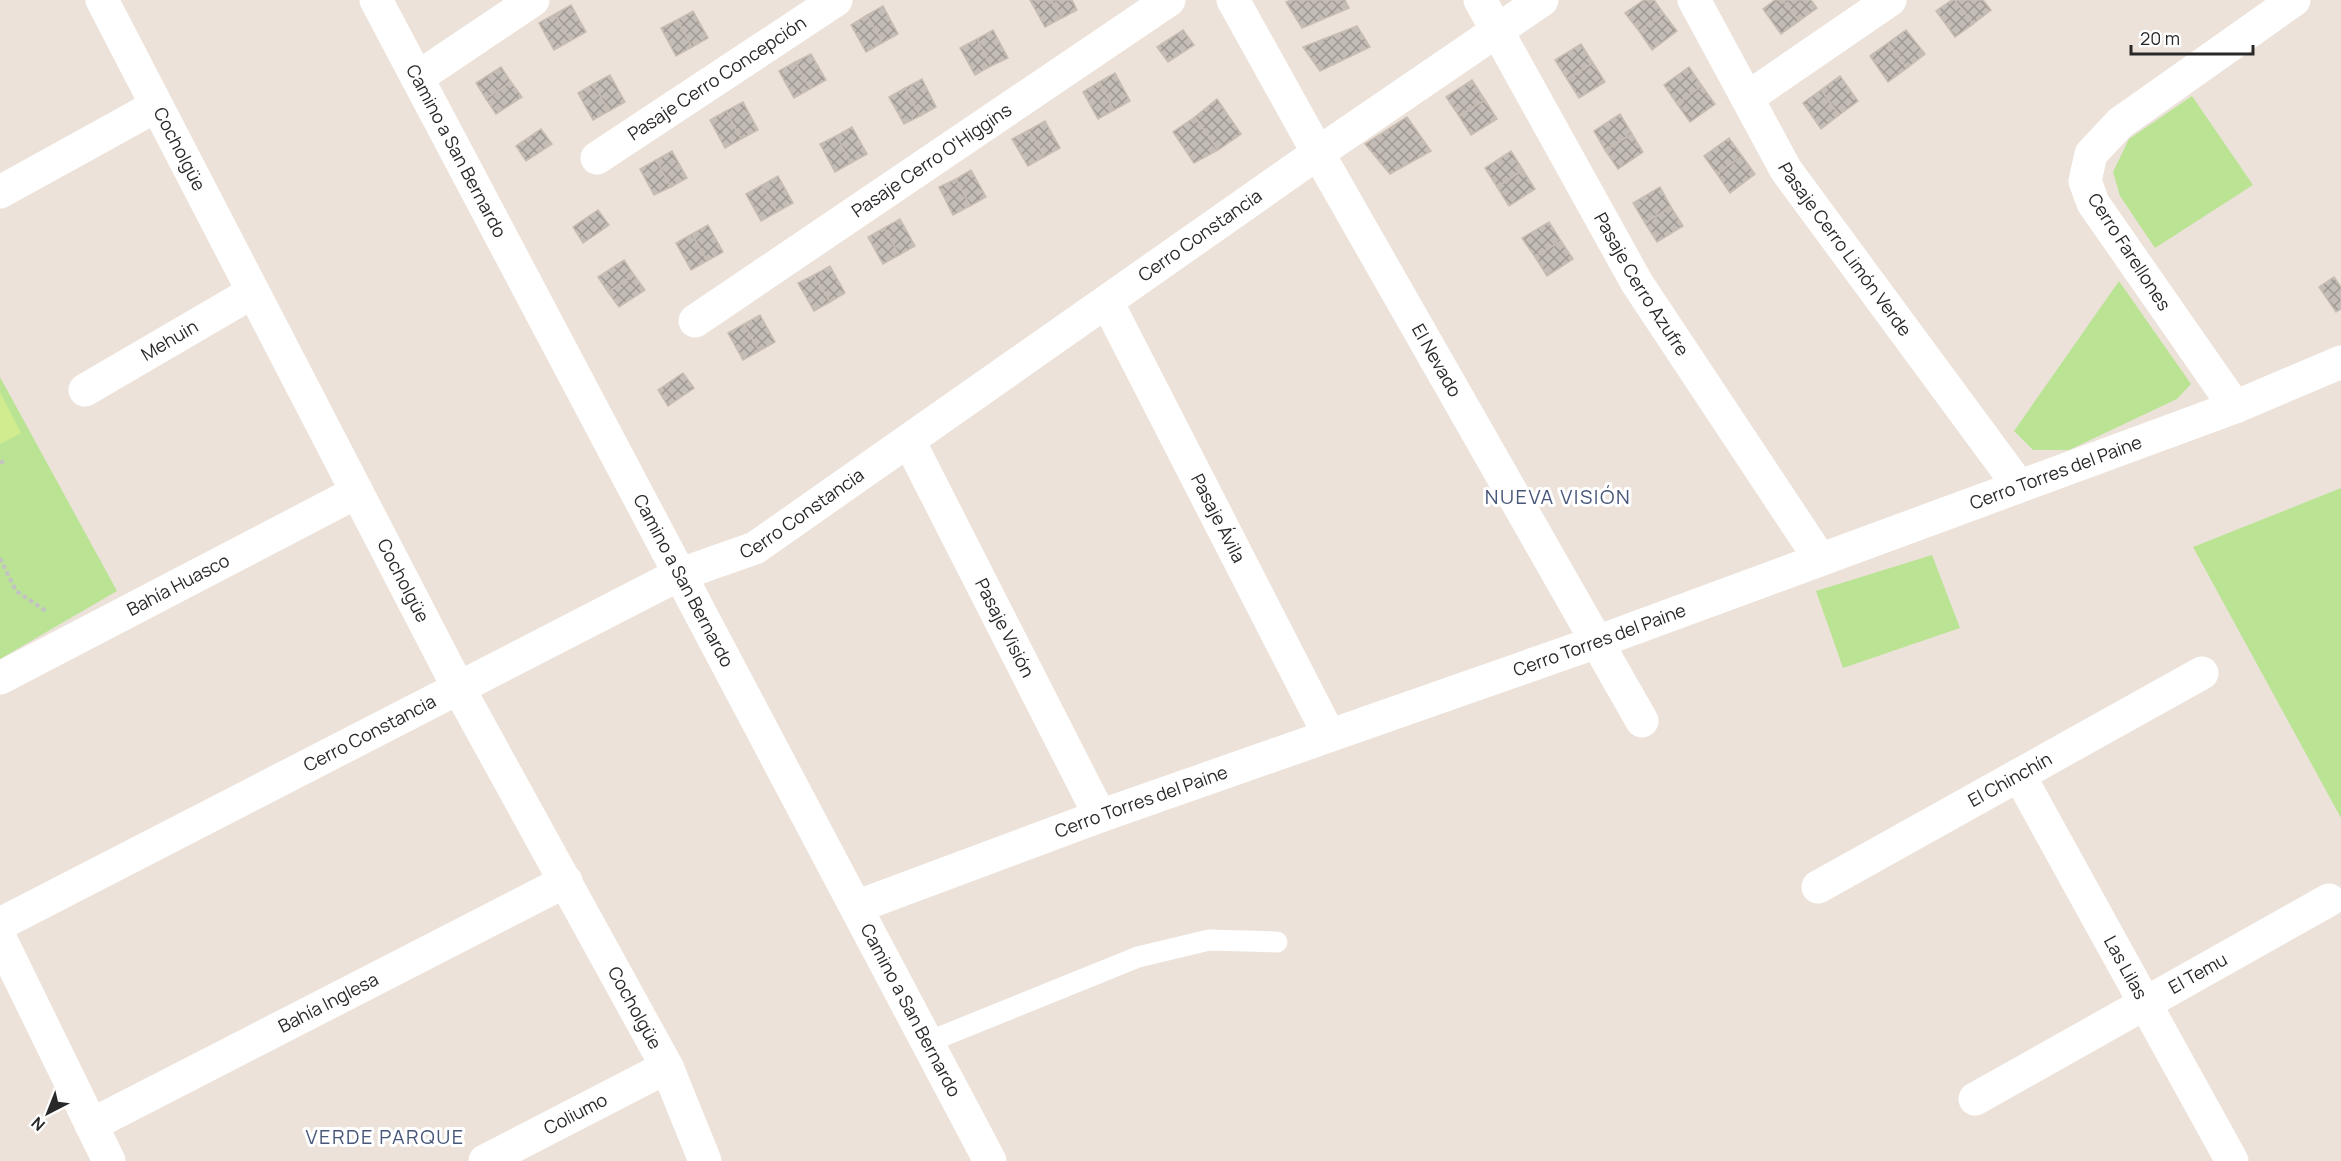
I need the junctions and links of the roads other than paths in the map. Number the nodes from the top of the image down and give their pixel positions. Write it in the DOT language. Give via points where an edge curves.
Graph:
graph roads {
  1 [pos="102,0"];
  2 [pos="376,0"];
  3 [pos="533,0"];
  4 [pos="836,0"];
  5 [pos="1169,0"];
  6 [pos="1233,0"];
  7 [pos="1480,0"];
  8 [pos="1542,0"];
  9 [pos="1694,0"];
  10 [pos="1890,0"];
  11 [pos="2294,0"];
  12 [pos="1496,31"];
  13 [pos="417,78"];
  14 [pos="1747,98"];
  15 [pos="156,106"];
  16 [pos="1317,153"];
  17 [pos="597,158"];
  18 [pos="0,192"];
  19 [pos="253,292"];
  20 [pos="1107,302"];
  21 [pos="695,321"];
  22 [pos="2341,363"];
  23 [pos="85,390"];
  24 [pos="2235,407"];
  25 [pos="909,441"];
  26 [pos="2019,486"];
  27 [pos="357,492"];
  28 [pos="1820,559"];
  29 [pos="678,575"];
  30 [pos="1597,642"];
  31 [pos="2202,673"];
  32 [pos="0,678"];
  33 [pos="458,687"];
  34 [pos="1642,721"];
  35 [pos="1329,735"];
  36 [pos="2019,776"];
  37 [pos="1100,816"];
  38 [pos="566,881"];
  39 [pos="1818,887"];
  40 [pos="2329,900"];
  41 [pos="856,907"];
  42 [pos="0,924"];
  43 [pos="0,938"];
  44 [pos="1277,942"];
  45 [pos="2145,1004"];
  46 [pos="928,1042"];
  47 [pos="667,1067"];
  48 [pos="1975,1099"];
  49 [pos="91,1125"];
  50 [pos="109,1161"];
  51 [pos="485,1161"];
  52 [pos="705,1161"];
  53 [pos="990,1161"];
  54 [pos="2232,1161"];
  1 -- 15 [label="street, Cocholgüe"];
  2 -- 13 [label="street, Camino a San Bernardo"];
  3 -- 13 [label="street"];
  4 -- 17 [label="street, Pasaje Cerro Concepción"];
  5 -- 21 [label="street, Pasaje Cerro O'Higgins"];
  6 -- 16 [label="street, El Nevado"];
  7 -- 12 [label="street, Pasaje Cerro Azufre"];
  8 -- 12 [label="street, Cerro Constancia"];
  9 -- 14 [label="street, Pasaje Cerro Limón Verde"];
  10 -- 14 [label="street"];
  11 -- 24 [label="street, Cerro Farellones" via="2120,123 2091,154 2085,181 2093,203"];
  12 -- 16 [label="street, Cerro Constancia"];
  12 -- 28 [label="street, Pasaje Cerro Azufre" via="1637,283"];
  13 -- 29 [label="street, Camino a San Bernardo"];
  14 -- 26 [label="street, Pasaje Cerro Limón Verde" via="1786,170"];
  15 -- 18 [label="street"];
  15 -- 19 [label="street, Cocholgüe"];
  16 -- 20 [label="street, Cerro Constancia"];
  16 -- 30 [label="street, El Nevado"];
  19 -- 23 [label="street, Mehuin"];
  19 -- 27 [label="street, Cocholgüe"];
  20 -- 25 [label="street, Cerro Constancia"];
  20 -- 35 [label="street, Pasaje Ávila"];
  22 -- 24 [label="street, Cerro Torres del Paine"];
  24 -- 26 [label="street, Cerro Torres del Paine"];
  25 -- 29 [label="street, Cerro Constancia" via="755,548"];
  25 -- 37 [label="street, Pasaje Visión"];
  26 -- 28 [label="street, Cerro Torres del Paine"];
  27 -- 32 [label="street, Bahía Huasco"];
  27 -- 33 [label="street, Cocholgüe"];
  28 -- 30 [label="street, Cerro Torres del Paine"];
  29 -- 33 [label="street, Cerro Constancia"];
  29 -- 41 [label="street, Camino a San Bernardo"];
  30 -- 34 [label="street, El Nevado"];
  30 -- 35 [label="street, Cerro Torres del Paine"];
  31 -- 36 [label="street, El Chinchín"];
  33 -- 38 [label="street, Cocholgüe"];
  33 -- 42 [label="street, Cerro Constancia"];
  35 -- 37 [label="street, Cerro Torres del Paine"];
  36 -- 39 [label="street, El Chinchín"];
  36 -- 45 [label="street, Las Lilas"];
  37 -- 41 [label="street, Cerro Torres del Paine"];
  38 -- 47 [label="street, Cocholgüe"];
  38 -- 49 [label="street, Bahía Inglesa"];
  40 -- 45 [label="street, El Temu"];
  41 -- 46 [label="street, Camino a San Bernardo"];
  43 -- 49 [label="street"];
  44 -- 46 [label="lane" via="1209,940 1138,957"];
  45 -- 48 [label="street, El Temu"];
  45 -- 54 [label="street, Las Lilas"];
  46 -- 53 [label="street, Camino a San Bernardo"];
  47 -- 51 [label="street, Coliumo"];
  47 -- 52 [label="street, Cocholgüe"];
  49 -- 50 [label="street"];
}
